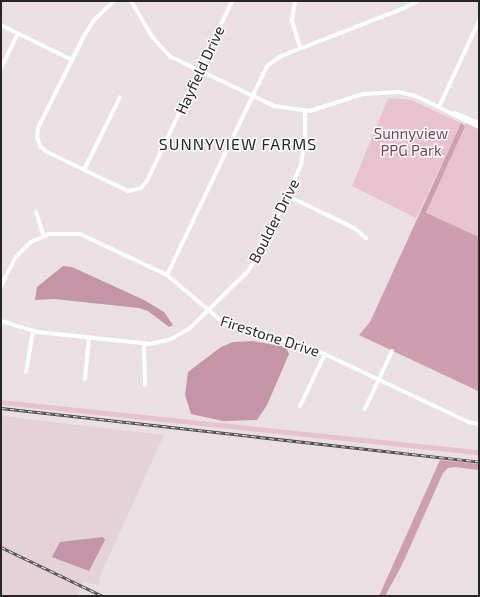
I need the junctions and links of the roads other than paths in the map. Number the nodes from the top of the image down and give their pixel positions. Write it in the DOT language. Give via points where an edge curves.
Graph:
graph roads {
  1 [pos="114,1"];
  2 [pos="131,1"];
  3 [pos="232,1"];
  4 [pos="296,1"];
  5 [pos="418,1"];
  6 [pos="479,21"];
  7 [pos="1,25"];
  8 [pos="18,33"];
  9 [pos="300,48"];
  10 [pos="72,60"];
  11 [pos="1,68"];
  12 [pos="199,72"];
  13 [pos="251,96"];
  14 [pos="120,97"];
  15 [pos="439,107"];
  16 [pos="305,111"];
  17 [pos="446,111"];
  18 [pos="479,123"];
  19 [pos="479,127"];
  20 [pos="84,170"];
  21 [pos="288,196"];
  22 [pos="36,212"];
  23 [pos="44,236"];
  24 [pos="366,238"];
  25 [pos="167,275"];
  26 [pos="1,286"];
  27 [pos="208,312"];
  28 [pos="1,321"];
  29 [pos="33,331"];
  30 [pos="89,338"];
  31 [pos="144,343"];
  32 [pos="392,351"];
  33 [pos="325,354"];
  34 [pos="26,372"];
  35 [pos="85,379"];
  36 [pos="379,380"];
  37 [pos="145,385"];
  38 [pos="300,406"];
  39 [pos="365,409"];
  40 [pos="479,424"];
  1 -- 10 [label="street" via="88,28"];
  2 -- 12 [label="street" via="164,51"];
  3 -- 12 [label="street, Hayfield Drive"];
  4 -- 9 [label="street" via="292,21"];
  5 -- 9 [label="street"];
  6 -- 15 [label="street"];
  7 -- 8 [label="street"];
  8 -- 10 [label="street"];
  8 -- 11 [label="street"];
  9 -- 13 [label="street" via="278,57 267,66"];
  10 -- 20 [label="street, Hayfield Drive" via="38,128 37,137 43,149"];
  12 -- 13 [label="street"];
  12 -- 20 [label="street, Hayfield Drive" via="145,185 137,190 123,190"];
  13 -- 16 [label="street" via="281,108"];
  13 -- 25 [label="street"];
  14 -- 20 [label="street"];
  15 -- 16 [label="street" via="408,94 382,91"];
  15 -- 17 [label="street"];
  16 -- 21 [label="street, Boulder Drive" via="303,156"];
  17 -- 18 [label="street"];
  17 -- 19 [label="street"];
  21 -- 24 [label="street" via="354,228"];
  21 -- 27 [label="street, Boulder Drive" via="254,263"];
  22 -- 23 [label="street"];
  23 -- 25 [label="street, Firestone Drive" via="66,232 80,234"];
  23 -- 26 [label="street, Firestone Drive" via="21,251"];
  25 -- 27 [label="street, Firestone Drive"];
  27 -- 31 [label="street, Boulder Drive" via="182,334 166,340"];
  27 -- 33 [label="street, Firestone Drive" via="225,324"];
  28 -- 29 [label="street, Boulder Drive"];
  29 -- 30 [label="street, Boulder Drive"];
  29 -- 34 [label="street"];
  30 -- 31 [label="street, Boulder Drive"];
  30 -- 35 [label="street"];
  31 -- 37 [label="street"];
  32 -- 36 [label="street"];
  33 -- 36 [label="street, Firestone Drive"];
  33 -- 38 [label="street"];
  36 -- 39 [label="street"];
  36 -- 40 [label="street, Firestone Drive" via="468,422"];
}
